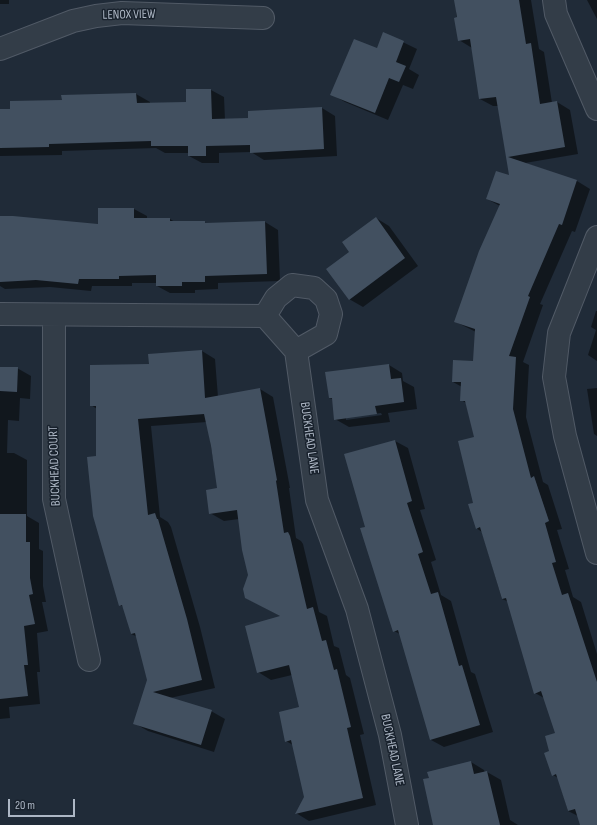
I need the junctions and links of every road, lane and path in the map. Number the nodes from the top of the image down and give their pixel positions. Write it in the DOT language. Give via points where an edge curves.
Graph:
graph roads {
  1 [pos="554,0"];
  2 [pos="263,18"];
  3 [pos="0,49"];
  4 [pos="597,109"];
  5 [pos="597,236"];
  6 [pos="0,314"];
  7 [pos="54,315"];
  8 [pos="265,316"];
  9 [pos="296,352"];
  10 [pos="597,553"];
  11 [pos="90,660"];
  12 [pos="407,825"];
  1 -- 4 [label="street" via="556,14"];
  2 -- 3 [label="street, LENOX VIEW" via="122,13 96,16 73,21"];
  5 -- 10 [label="street" via="559,333 554,376 565,436"];
  6 -- 7 [label="street"];
  7 -- 8 [label="street"];
  7 -- 11 [label="street, BUCKHEAD COURT" via="54,499"];
  8 -- 9 [label="street"];
  8 -- 9 [label="street" via="276,298 292,285 314,288 326,299 331,314 326,334"];
  9 -- 12 [label="street, BUCKHEAD LANE" via="317,500 357,609 390,735"];
}
